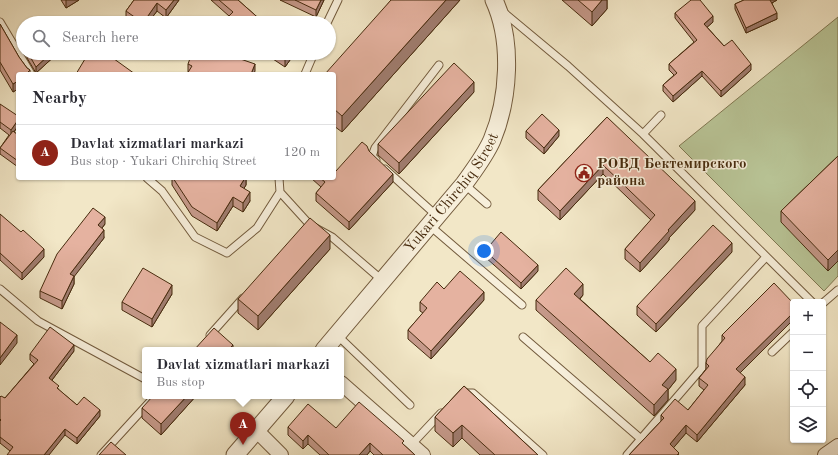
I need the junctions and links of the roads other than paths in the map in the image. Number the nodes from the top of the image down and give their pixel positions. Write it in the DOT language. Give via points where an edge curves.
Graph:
graph roads {
  1 [pos="338,0"];
  2 [pos="496,3"];
  3 [pos="330,16"];
  4 [pos="0,22"];
  5 [pos="16,49"];
  6 [pos="23,60"];
  7 [pos="311,60"];
  8 [pos="439,65"];
  9 [pos="30,72"];
  10 [pos="306,72"];
  11 [pos="661,115"];
  12 [pos="644,134"];
  13 [pos="149,180"];
  14 [pos="279,180"];
  15 [pos="464,184"];
  16 [pos="280,192"];
  17 [pos="487,204"];
  18 [pos="433,220"];
  19 [pos="766,257"];
  20 [pos="383,281"];
  21 [pos="0,289"];
  22 [pos="838,290"];
  23 [pos="248,293"];
  24 [pos="809,299"];
  25 [pos="826,300"];
  26 [pos="522,305"];
  27 [pos="336,335"];
  28 [pos="790,335"];
  29 [pos="523,337"];
  30 [pos="207,339"];
  31 [pos="326,347"];
  32 [pos="772,352"];
  33 [pos="142,377"];
  34 [pos="344,385"];
  35 [pos="459,394"];
  36 [pos="152,399"];
  37 [pos="283,399"];
  38 [pos="410,405"];
  39 [pos="449,405"];
  40 [pos="256,430"];
  41 [pos="640,439"];
  42 [pos="411,445"];
  43 [pos="838,446"];
  44 [pos="100,455"];
  45 [pos="234,455"];
  46 [pos="281,455"];
  47 [pos="423,455"];
  48 [pos="543,455"];
  49 [pos="627,455"];
  50 [pos="825,455"];
  1 -- 3 [label="lane"];
  2 -- 12 [label="lane, Yukari Chirchiq Street"];
  2 -- 15 [label="street, Yukari Chirchiq Street" via="506,48 503,104 491,141"];
  4 -- 5 [label="lane"];
  6 -- 9 [label="lane"];
  7 -- 10 [label="lane"];
  8 -- 18 [label="lane" via="375,148 372,156"];
  11 -- 12 [label="lane"];
  12 -- 19 [label="lane, Yukari Chirchiq Street"];
  13 -- 16 [label="lane" via="162,191 195,237 227,253 258,228"];
  14 -- 16 [label="lane"];
  15 -- 17 [label="lane"];
  15 -- 18 [label="street, Yukari Chirchiq Street"];
  16 -- 20 [label="lane" via="308,228 332,236"];
  18 -- 20 [label="street, Yukari Chirchiq Street"];
  18 -- 26 [label="lane"];
  19 -- 24 [label="lane, Yukari Chirchiq Street"];
  19 -- 41 [label="lane" via="702,326 702,368"];
  20 -- 27 [label="street, Yukari Chirchiq Street"];
  21 -- 33 [label="lane" via="38,321"];
  22 -- 25 [label="lane"];
  23 -- 30 [label="lane"];
  27 -- 31 [label="street, Yukari Chirchiq Street"];
  27 -- 38 [label="lane"];
  28 -- 32 [label="lane"];
  29 -- 41 [label="lane"];
  34 -- 42 [label="street"];
  35 -- 48 [label="lane" via="473,393"];
  36 -- 44 [label="lane" via="109,450"];
  37 -- 40 [label="street"];
  39 -- 42 [label="lane"];
  40 -- 45 [label="street"];
  40 -- 46 [label="street"];
  41 -- 49 [label="lane"];
  42 -- 47 [label="street"];
  43 -- 50 [label="street"];
}
